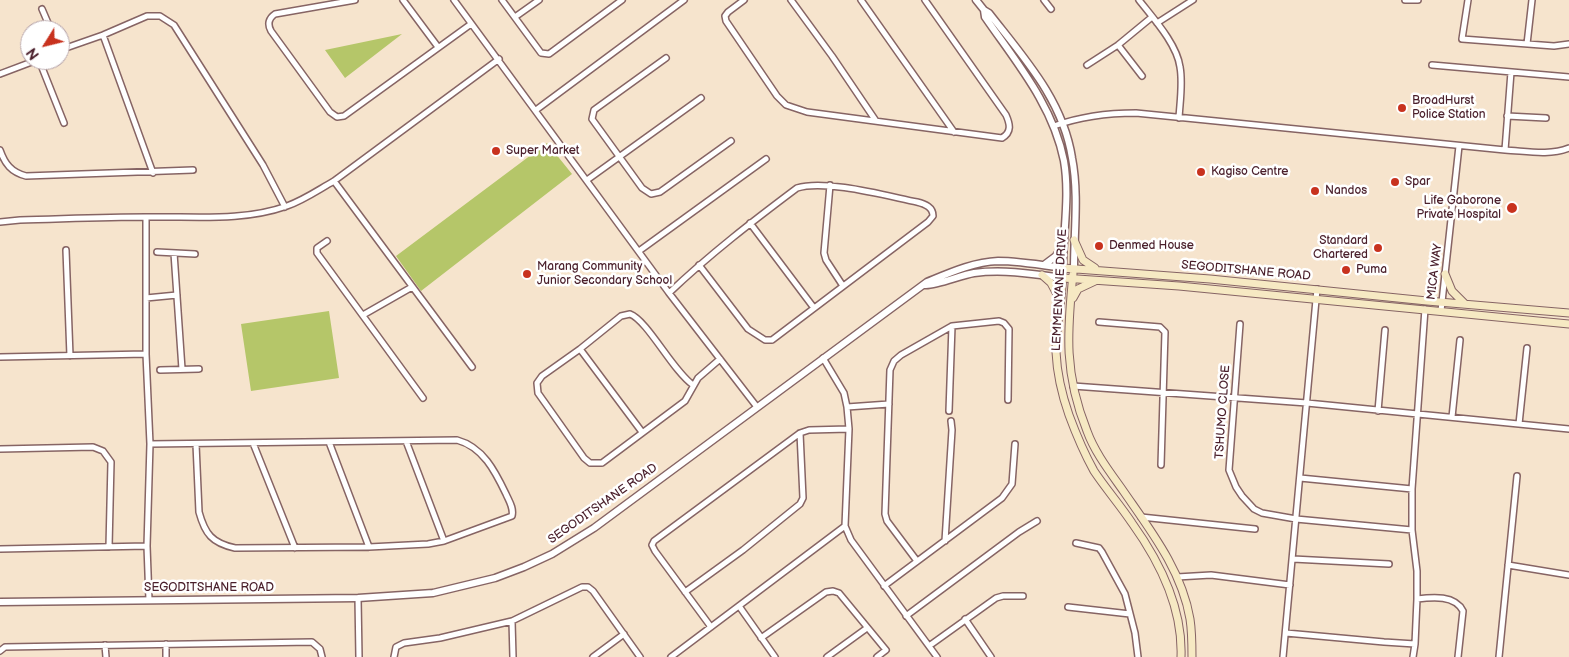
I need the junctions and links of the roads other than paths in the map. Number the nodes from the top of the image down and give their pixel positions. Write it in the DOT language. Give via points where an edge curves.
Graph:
graph roads {
  1 [pos="355,0"];
  2 [pos="403,0"];
  3 [pos="502,0"];
  4 [pos="539,0"];
  5 [pos="622,0"];
  6 [pos="684,0"];
  7 [pos="744,0"];
  8 [pos="791,0"];
  9 [pos="861,0"];
  10 [pos="925,0"];
  11 [pos="976,0"];
  12 [pos="1044,0"];
  13 [pos="1140,0"];
  14 [pos="1193,0"];
  15 [pos="1405,0"];
  16 [pos="1418,0"];
  17 [pos="1468,0"];
  18 [pos="1532,0"];
  19 [pos="455,1"];
  20 [pos="42,9"];
  21 [pos="1051,9"];
  22 [pos="984,10"];
  23 [pos="515,17"];
  24 [pos="1152,17"];
  25 [pos="47,20"];
  26 [pos="1157,23"];
  27 [pos="471,24"];
  28 [pos="103,35"];
  29 [pos="1527,44"];
  30 [pos="1569,44"];
  31 [pos="1118,45"];
  32 [pos="70,47"];
  33 [pos="438,47"];
  34 [pos="666,58"];
  35 [pos="499,59"];
  36 [pos="1087,65"];
  37 [pos="1432,65"];
  38 [pos="20,67"];
  39 [pos="42,70"];
  40 [pos="1511,72"];
  41 [pos="0,74"];
  42 [pos="1142,76"];
  43 [pos="1569,78"];
  44 [pos="701,98"];
  45 [pos="536,110"];
  46 [pos="1508,116"];
  47 [pos="1179,118"];
  48 [pos="1546,118"];
  49 [pos="876,122"];
  50 [pos="64,123"];
  51 [pos="1064,123"];
  52 [pos="1054,126"];
  53 [pos="954,132"];
  54 [pos="730,141"];
  55 [pos="1459,146"];
  56 [pos="1569,148"];
  57 [pos="0,150"];
  58 [pos="1505,150"];
  59 [pos="619,156"];
  60 [pos="766,159"];
  61 [pos="193,170"];
  62 [pos="153,173"];
  63 [pos="334,180"];
  64 [pos="587,180"];
  65 [pos="830,185"];
  66 [pos="285,207"];
  67 [pos="146,217"];
  68 [pos="0,222"];
  69 [pos="750,223"];
  70 [pos="1074,240"];
  71 [pos="327,241"];
  72 [pos="1064,244"];
  73 [pos="66,250"];
  74 [pos="157,252"];
  75 [pos="639,252"];
  76 [pos="174,253"];
  77 [pos="195,254"];
  78 [pos="699,265"];
  79 [pos="1044,265"];
  80 [pos="1063,268"];
  81 [pos="1074,269"];
  82 [pos="1098,270"];
  83 [pos="1445,274"];
  84 [pos="1042,275"];
  85 [pos="1063,278"];
  86 [pos="1073,278"];
  87 [pos="1097,280"];
  88 [pos="924,285"];
  89 [pos="843,286"];
  90 [pos="412,287"];
  91 [pos="1317,289"];
  92 [pos="669,293"];
  93 [pos="177,295"];
  94 [pos="146,298"];
  95 [pos="1316,299"];
  96 [pos="1442,302"];
  97 [pos="1062,303"];
  98 [pos="1071,304"];
  99 [pos="1464,304"];
  100 [pos="814,308"];
  101 [pos="1425,309"];
  102 [pos="1441,311"];
  103 [pos="1569,313"];
  104 [pos="363,315"];
  105 [pos="1099,322"];
  106 [pos="1240,324"];
  107 [pos="1569,324"];
  108 [pos="952,326"];
  109 [pos="1385,330"];
  110 [pos="1460,340"];
  111 [pos="1527,348"];
  112 [pos="580,349"];
  113 [pos="146,354"];
  114 [pos="70,356"];
  115 [pos="0,357"];
  116 [pos="823,358"];
  117 [pos="720,359"];
  118 [pos="472,367"];
  119 [pos="199,369"];
  120 [pos="160,370"];
  121 [pos="182,370"];
  122 [pos="693,385"];
  123 [pos="1074,386"];
  124 [pos="1164,392"];
  125 [pos="423,398"];
  126 [pos="1234,398"];
  127 [pos="1008,400"];
  128 [pos="1307,403"];
  129 [pos="889,404"];
  130 [pos="757,407"];
  131 [pos="847,407"];
  132 [pos="1378,411"];
  133 [pos="949,412"];
  134 [pos="1416,414"];
  135 [pos="1452,417"];
  136 [pos="951,421"];
  137 [pos="1519,424"];
  138 [pos="849,429"];
  139 [pos="1569,429"];
  140 [pos="642,432"];
  141 [pos="800,433"];
  142 [pos="329,442"];
  143 [pos="406,442"];
  144 [pos="253,443"];
  145 [pos="150,444"];
  146 [pos="196,444"];
  147 [pos="1014,444"];
  148 [pos="0,449"];
  149 [pos="1161,465"];
  150 [pos="1517,476"];
  151 [pos="1300,478"];
  152 [pos="1412,488"];
  153 [pos="1141,517"];
  154 [pos="1296,519"];
  155 [pos="1036,521"];
  156 [pos="845,526"];
  157 [pos="1254,529"];
  158 [pos="1412,530"];
  159 [pos="444,541"];
  160 [pos="945,541"];
  161 [pos="1076,543"];
  162 [pos="147,546"];
  163 [pos="109,547"];
  164 [pos="369,547"];
  165 [pos="295,548"];
  166 [pos="0,549"];
  167 [pos="1293,559"];
  168 [pos="917,561"];
  169 [pos="1389,564"];
  170 [pos="1508,565"];
  171 [pos="1569,575"];
  172 [pos="1177,577"];
  173 [pos="1290,585"];
  174 [pos="884,586"];
  175 [pos="685,592"];
  176 [pos="1022,596"];
  177 [pos="358,598"];
  178 [pos="1418,599"];
  179 [pos="149,600"];
  180 [pos="0,602"];
  181 [pos="739,606"];
  182 [pos="1068,607"];
  183 [pos="1130,614"];
  184 [pos="906,616"];
  185 [pos="965,619"];
  186 [pos="512,621"];
  187 [pos="711,627"];
  188 [pos="867,628"];
  189 [pos="1286,632"];
  190 [pos="624,634"];
  191 [pos="761,638"];
  192 [pos="166,644"];
  193 [pos="1415,644"];
  194 [pos="105,645"];
  195 [pos="929,646"];
  196 [pos="0,651"];
  197 [pos="884,652"];
  198 [pos="106,657"];
  199 [pos="166,657"];
  200 [pos="322,657"];
  201 [pos="359,657"];
  202 [pos="394,657"];
  203 [pos="513,657"];
  204 [pos="593,657"];
  205 [pos="640,657"];
  206 [pos="671,657"];
  207 [pos="775,657"];
  208 [pos="827,657"];
  209 [pos="877,657"];
  210 [pos="888,657"];
  211 [pos="937,657"];
  212 [pos="991,657"];
  213 [pos="1138,657"];
  214 [pos="1181,657"];
  215 [pos="1192,657"];
  216 [pos="1283,657"];
  217 [pos="1413,657"];
  218 [pos="1458,657"];
  219 [pos="1498,657"];
  1 -- 33 [label="street" via="276,14 269,24 333,115 344,116"];
  2 -- 33 [label="street"];
  3 -- 23 [label="street"];
  4 -- 23 [label="street"];
  5 -- 23 [label="street" via="545,55"];
  6 -- 45 [label="street"];
  7 -- 49 [label="street" via="728,12 726,22 786,105 807,112"];
  8 -- 49 [label="street"];
  9 -- 53 [label="street"];
  10 -- 53 [label="street" via="1006,115 1010,128 1002,138"];
  11 -- 22 [label="street, LEMMENYANE DRIVE"];
  12 -- 21 [label="street"];
  13 -- 24 [label="street"];
  14 -- 26 [label="street"];
  15 -- 16 [label="street"];
  17 -- 29 [label="street" via="1462,38"];
  18 -- 29 [label="street"];
  19 -- 27 [label="street"];
  20 -- 25 [label="street"];
  22 -- 51 [label="street, LEMMENYANE DRIVE" via="1041,81"];
  22 -- 52 [label="street, LEMMENYANE DRIVE" via="1034,87"];
  24 -- 26 [label="street"];
  24 -- 31 [label="street"];
  26 -- 47 [label="street" via="1181,67"];
  27 -- 33 [label="street"];
  27 -- 35 [label="street"];
  28 -- 32 [label="street"];
  28 -- 62 [label="street"];
  28 -- 66 [label="street" via="146,16 160,16 174,25 263,165"];
  29 -- 30 [label="street"];
  31 -- 36 [label="street"];
  31 -- 42 [label="street"];
  34 -- 59 [label="street" via="593,112 592,119"];
  35 -- 45 [label="street"];
  35 -- 63 [label="street"];
  37 -- 40 [label="street"];
  38 -- 41 [label="street"];
  39 -- 50 [label="street"];
  40 -- 43 [label="street"];
  40 -- 46 [label="street"];
  44 -- 59 [label="street"];
  45 -- 64 [label="street"];
  46 -- 48 [label="street"];
  46 -- 58 [label="street"];
  47 -- 51 [label="street" via="1107,113"];
  47 -- 55 [label="street"];
  49 -- 53 [label="street"];
  51 -- 52 [label="street"];
  51 -- 70 [label="street, LEMMENYANE DRIVE" via="1074,174"];
  52 -- 72 [label="street, LEMMENYANE DRIVE" via="1064,161"];
  54 -- 59 [label="street" via="656,194 642,188"];
  55 -- 58 [label="street"];
  55 -- 83 [label="street, MICA WAY"];
  56 -- 58 [label="street" via="1543,152"];
  57 -- 62 [label="street" via="10,168 26,176"];
  59 -- 64 [label="street"];
  60 -- 75 [label="street"];
  61 -- 62 [label="street"];
  63 -- 66 [label="street"];
  63 -- 90 [label="street"];
  64 -- 75 [label="street"];
  65 -- 69 [label="street" via="797,188"];
  65 -- 89 [label="street" via="824,253"];
  65 -- 89 [label="street" via="925,204 933,212 928,222"];
  66 -- 67 [label="street" via="235,217"];
  67 -- 68 [label="street"];
  67 -- 94 [label="street"];
  69 -- 78 [label="street"];
  69 -- 100 [label="street"];
  70 -- 81 [label="street, LEMMENYANE DRIVE"];
  70 -- 82 [label="main road" via="1083,260"];
  71 -- 104 [label="street" via="317,248 317,253"];
  72 -- 79 [label="street"];
  72 -- 80 [label="street, LEMMENYANE DRIVE"];
  73 -- 114 [label="street"];
  74 -- 76 [label="street"];
  75 -- 92 [label="street"];
  76 -- 77 [label="street"];
  76 -- 93 [label="street"];
  78 -- 92 [label="street"];
  78 -- 100 [label="street" via="748,329 765,340 772,340"];
  79 -- 80 [label="street, SEGODITSHANE ROAD"];
  79 -- 88 [label="street, SEGODITSHANE ROAD" via="982,264 956,270"];
  80 -- 81 [label="main road, SEGODITSHANE ROAD"];
  80 -- 85 [label="main road, LEMMENYANE DRIVE"];
  81 -- 82 [label="main road, SEGODITSHANE ROAD"];
  81 -- 86 [label="main road, LEMMENYANE DRIVE"];
  82 -- 91 [label="main road, SEGODITSHANE ROAD"];
  83 -- 96 [label="street, MICA WAY"];
  83 -- 99 [label="main road" via="1452,291"];
  84 -- 85 [label="street, SEGODITSHANE ROAD"];
  84 -- 88 [label="street, SEGODITSHANE ROAD" via="1008,271 974,273"];
  84 -- 97 [label="main road" via="1051,282"];
  85 -- 86 [label="main road, SEGODITSHANE ROAD"];
  85 -- 97 [label="main road, LEMMENYANE DRIVE"];
  86 -- 87 [label="main road, SEGODITSHANE ROAD"];
  86 -- 98 [label="main road, LEMMENYANE DRIVE"];
  87 -- 95 [label="main road, SEGODITSHANE ROAD"];
  87 -- 98 [label="main road" via="1078,289"];
  88 -- 116 [label="street, SEGODITSHANE ROAD"];
  89 -- 100 [label="street"];
  90 -- 104 [label="street"];
  90 -- 118 [label="street"];
  91 -- 95 [label="street"];
  91 -- 96 [label="main road, SEGODITSHANE ROAD"];
  92 -- 117 [label="street"];
  93 -- 94 [label="street"];
  93 -- 121 [label="street"];
  94 -- 113 [label="street"];
  95 -- 101 [label="main road, SEGODITSHANE ROAD"];
  95 -- 128 [label="street"];
  96 -- 99 [label="main road, SEGODITSHANE ROAD"];
  96 -- 102 [label="street, MICA WAY"];
  97 -- 214 [label="main road, LEMMENYANE DRIVE" via="1056,350 1070,415 1094,469 1157,562 1173,603 1180,632"];
  98 -- 123 [label="main road, LEMMENYANE DRIVE" via="1068,358"];
  99 -- 103 [label="main road, SEGODITSHANE ROAD"];
  101 -- 102 [label="main road, SEGODITSHANE ROAD"];
  101 -- 134 [label="street"];
  102 -- 107 [label="main road, SEGODITSHANE ROAD"];
  104 -- 125 [label="street"];
  105 -- 124 [label="street" via="1164,330"];
  106 -- 126 [label="street, TSHUMO CLOSE"];
  108 -- 127 [label="street" via="999,321 1009,329"];
  108 -- 129 [label="street" via="894,361 890,370"];
  108 -- 133 [label="street"];
  109 -- 132 [label="street"];
  110 -- 135 [label="street"];
  111 -- 137 [label="street"];
  112 -- 122 [label="street" via="621,316 630,314 639,319 675,368"];
  112 -- 140 [label="street"];
  112 -- 140 [label="street" via="542,376 537,387 584,458 590,463 602,463"];
  113 -- 114 [label="street"];
  113 -- 145 [label="street"];
  114 -- 115 [label="street"];
  116 -- 130 [label="street, SEGODITSHANE ROAD"];
  116 -- 131 [label="street" via="844,394"];
  117 -- 122 [label="street"];
  117 -- 130 [label="street"];
  119 -- 121 [label="street"];
  120 -- 121 [label="street"];
  122 -- 140 [label="street" via="685,401"];
  123 -- 124 [label="street"];
  123 -- 153 [label="main road, LEMMENYANE DRIVE" via="1094,446"];
  124 -- 126 [label="street"];
  124 -- 149 [label="street"];
  126 -- 128 [label="street"];
  126 -- 154 [label="street, TSHUMO CLOSE" via="1229,470 1236,487 1254,509"];
  128 -- 132 [label="street"];
  128 -- 151 [label="street"];
  129 -- 131 [label="street"];
  129 -- 168 [label="street" via="885,514"];
  130 -- 177 [label="street, SEGODITSHANE ROAD" via="594,528 552,554 495,578 439,592"];
  131 -- 138 [label="street"];
  132 -- 134 [label="street"];
  134 -- 135 [label="street"];
  134 -- 152 [label="street"];
  135 -- 137 [label="street"];
  136 -- 160 [label="street"];
  137 -- 139 [label="street"];
  138 -- 141 [label="street"];
  138 -- 156 [label="street"];
  141 -- 175 [label="street" via="803,498 800,504"];
  141 -- 175 [label="street" via="654,541 654,551"];
  142 -- 143 [label="street"];
  142 -- 144 [label="street"];
  142 -- 164 [label="street"];
  143 -- 159 [label="street"];
  143 -- 159 [label="street" via="466,442 487,460 512,508 512,516"];
  144 -- 146 [label="street"];
  144 -- 165 [label="street"];
  145 -- 146 [label="street"];
  145 -- 162 [label="street"];
  146 -- 165 [label="street" via="199,512 209,535 215,541 235,548"];
  147 -- 160 [label="street" via="1012,484 1008,492"];
  148 -- 163 [label="street" via="93,447 103,451 111,462"];
  150 -- 170 [label="street"];
  151 -- 152 [label="street"];
  151 -- 154 [label="street"];
  152 -- 158 [label="street"];
  153 -- 157 [label="street"];
  153 -- 172 [label="main road, LEMMENYANE DRIVE" via="1161,545"];
  154 -- 158 [label="street, TSHUMO CLOSE"];
  154 -- 167 [label="street"];
  155 -- 184 [label="street"];
  156 -- 174 [label="street" via="851,540"];
  156 -- 181 [label="street"];
  158 -- 178 [label="street"];
  159 -- 164 [label="street"];
  160 -- 168 [label="street"];
  161 -- 183 [label="street" via="1102,552 1124,594"];
  162 -- 163 [label="street"];
  162 -- 179 [label="street"];
  163 -- 166 [label="street"];
  164 -- 165 [label="street"];
  167 -- 169 [label="street"];
  167 -- 173 [label="street"];
  168 -- 174 [label="street"];
  170 -- 171 [label="street"];
  170 -- 219 [label="street"];
  172 -- 173 [label="street" via="1210,575"];
  172 -- 215 [label="main road, LEMMENYANE DRIVE" via="1190,619"];
  173 -- 189 [label="street"];
  174 -- 184 [label="street"];
  175 -- 187 [label="street"];
  176 -- 185 [label="street" via="996,598"];
  177 -- 179 [label="street, SEGODITSHANE ROAD"];
  177 -- 201 [label="street"];
  178 -- 193 [label="street"];
  178 -- 218 [label="street" via="1454,601 1464,610"];
  179 -- 180 [label="street, SEGODITSHANE ROAD"];
  181 -- 187 [label="street"];
  181 -- 191 [label="street"];
  182 -- 183 [label="street"];
  183 -- 213 [label="street"];
  184 -- 195 [label="street"];
  185 -- 195 [label="street"];
  185 -- 212 [label="street"];
  186 -- 190 [label="street" via="588,587"];
  186 -- 202 [label="street" via="404,643 396,647"];
  186 -- 203 [label="street"];
  187 -- 206 [label="street"];
  188 -- 191 [label="street" via="839,594 832,591"];
  188 -- 197 [label="street" via="886,650"];
  188 -- 208 [label="street"];
  189 -- 193 [label="street"];
  189 -- 216 [label="street"];
  190 -- 204 [label="street"];
  190 -- 205 [label="street"];
  191 -- 207 [label="street"];
  192 -- 194 [label="street"];
  192 -- 199 [label="street"];
  192 -- 200 [label="street" via="312,642 320,649"];
  193 -- 217 [label="street"];
  194 -- 196 [label="street" via="4,647"];
  194 -- 198 [label="street"];
  195 -- 211 [label="street"];
  197 -- 209 [label="street"];
  197 -- 210 [label="street"];
}
